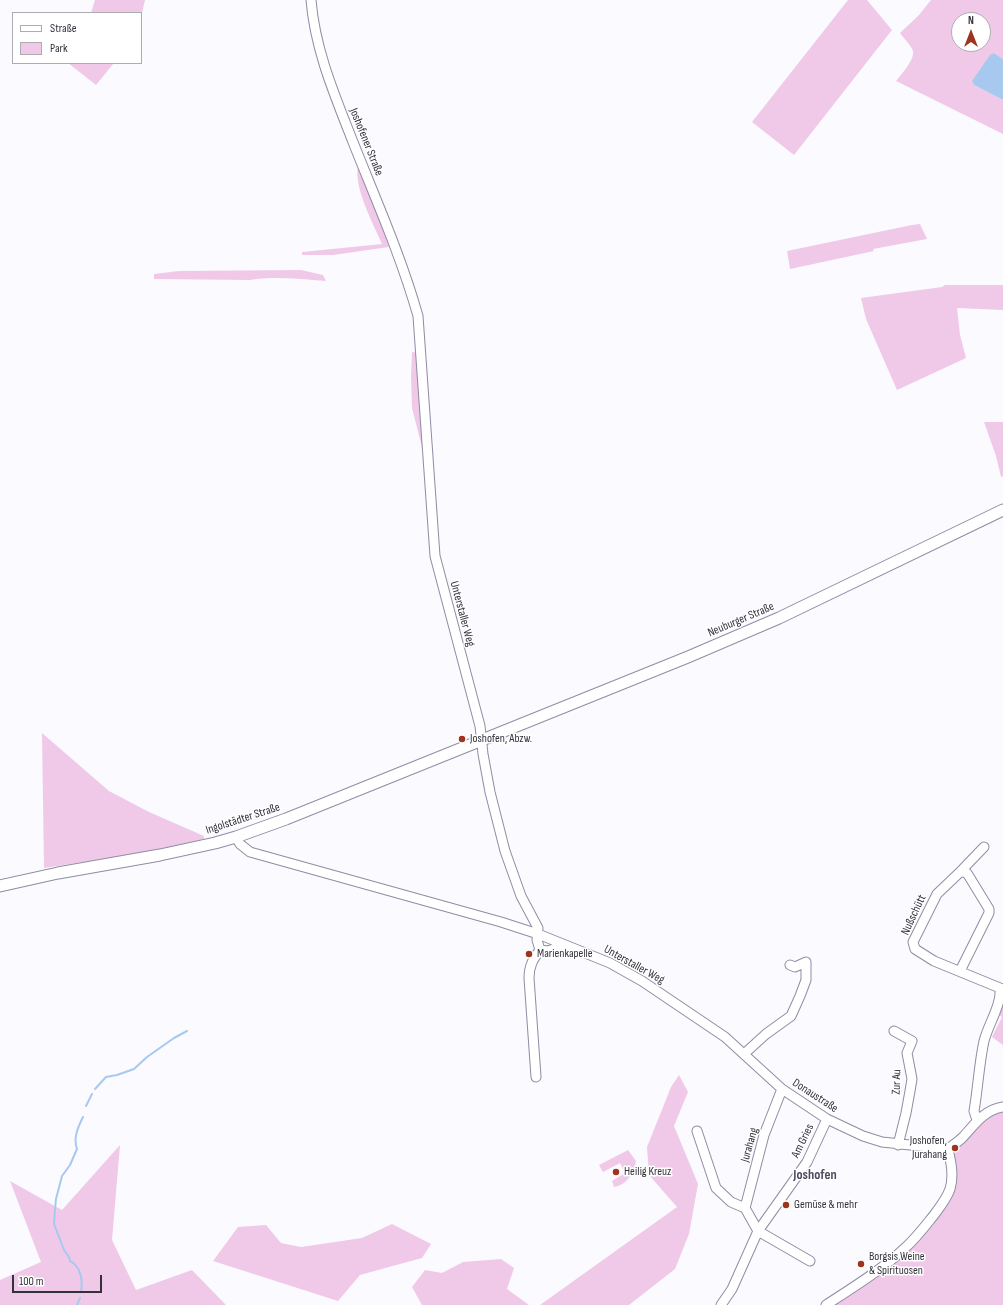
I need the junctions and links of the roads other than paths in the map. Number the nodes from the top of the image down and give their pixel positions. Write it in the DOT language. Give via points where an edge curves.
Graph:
graph roads {
  1 [pos="311,0"];
  2 [pos="410,290"];
  3 [pos="1003,510"];
  4 [pos="482,739"];
  5 [pos="236,837"];
  6 [pos="984,847"];
  7 [pos="959,872"];
  8 [pos="0,886"];
  9 [pos="538,934"];
  10 [pos="565,945"];
  11 [pos="540,950"];
  12 [pos="790,964"];
  13 [pos="960,971"];
  14 [pos="693,1014"];
  15 [pos="894,1031"];
  16 [pos="744,1054"];
  17 [pos="536,1076"];
  18 [pos="782,1090"];
  19 [pos="1003,1107"];
  20 [pos="976,1118"];
  21 [pos="827,1119"];
  22 [pos="697,1131"];
  23 [pos="898,1145"];
  24 [pos="948,1149"];
  25 [pos="745,1208"];
  26 [pos="758,1231"];
  27 [pos="810,1261"];
  28 [pos="721,1305"];
  29 [pos="826,1305"];
  1 -- 2 [label="street, Joshofener Straße" via="312,17 321,56"];
  2 -- 4 [label="street, Unterstaller Weg" via="418,316 435,556"];
  3 -- 4 [label="main road, Neuburger Straße" via="779,618"];
  4 -- 5 [label="main road, Ingolstädter Straße"];
  4 -- 9 [label="street, Unterstaller Weg" via="490,792 505,851 521,896 538,928"];
  5 -- 8 [label="main road, Ingolstädter Straße" via="160,855"];
  5 -- 9 [label="street" via="250,852"];
  6 -- 7 [label="street, Nußschütt"];
  7 -- 13 [label="street" via="966,873 989,909"];
  7 -- 13 [label="street, Nußschütt" via="937,894 913,942 915,949 934,961"];
  9 -- 10 [label="street, Unterstaller Weg"];
  9 -- 11 [label="street, Unterstaller Weg"];
  10 -- 11 [label="street" via="548,951"];
  10 -- 14 [label="street, Unterstaller Weg" via="610,963"];
  11 -- 17 [label="street" via="529,968"];
  12 -- 16 [label="street" via="795,966 806,962 806,980 791,1016"];
  13 -- 20 [label="street, Nußschütt" via="1000,988 996,1009 984,1041 974,1111"];
  14 -- 16 [label="street, Donaustraße" via="726,1037"];
  15 -- 23 [label="street, Zur Au" via="912,1041 907,1053 912,1079"];
  16 -- 18 [label="street, Donaustraße"];
  18 -- 21 [label="street, Donaustraße"];
  18 -- 25 [label="street, Jurahang" via="764,1135"];
  19 -- 20 [label="street"];
  20 -- 24 [label="street" via="962,1138"];
  21 -- 23 [label="street, Donaustraße" via="863,1136"];
  21 -- 26 [label="street, Am Gries" via="807,1162"];
  22 -- 25 [label="street" via="716,1188 731,1202"];
  23 -- 24 [label="street, Donaustraße"];
  24 -- 29 [label="street" via="952,1174 950,1189 945,1200 921,1232 906,1248"];
  25 -- 26 [label="street"];
  26 -- 27 [label="street"];
  26 -- 28 [label="street, Am Gries" via="732,1289"];
}
